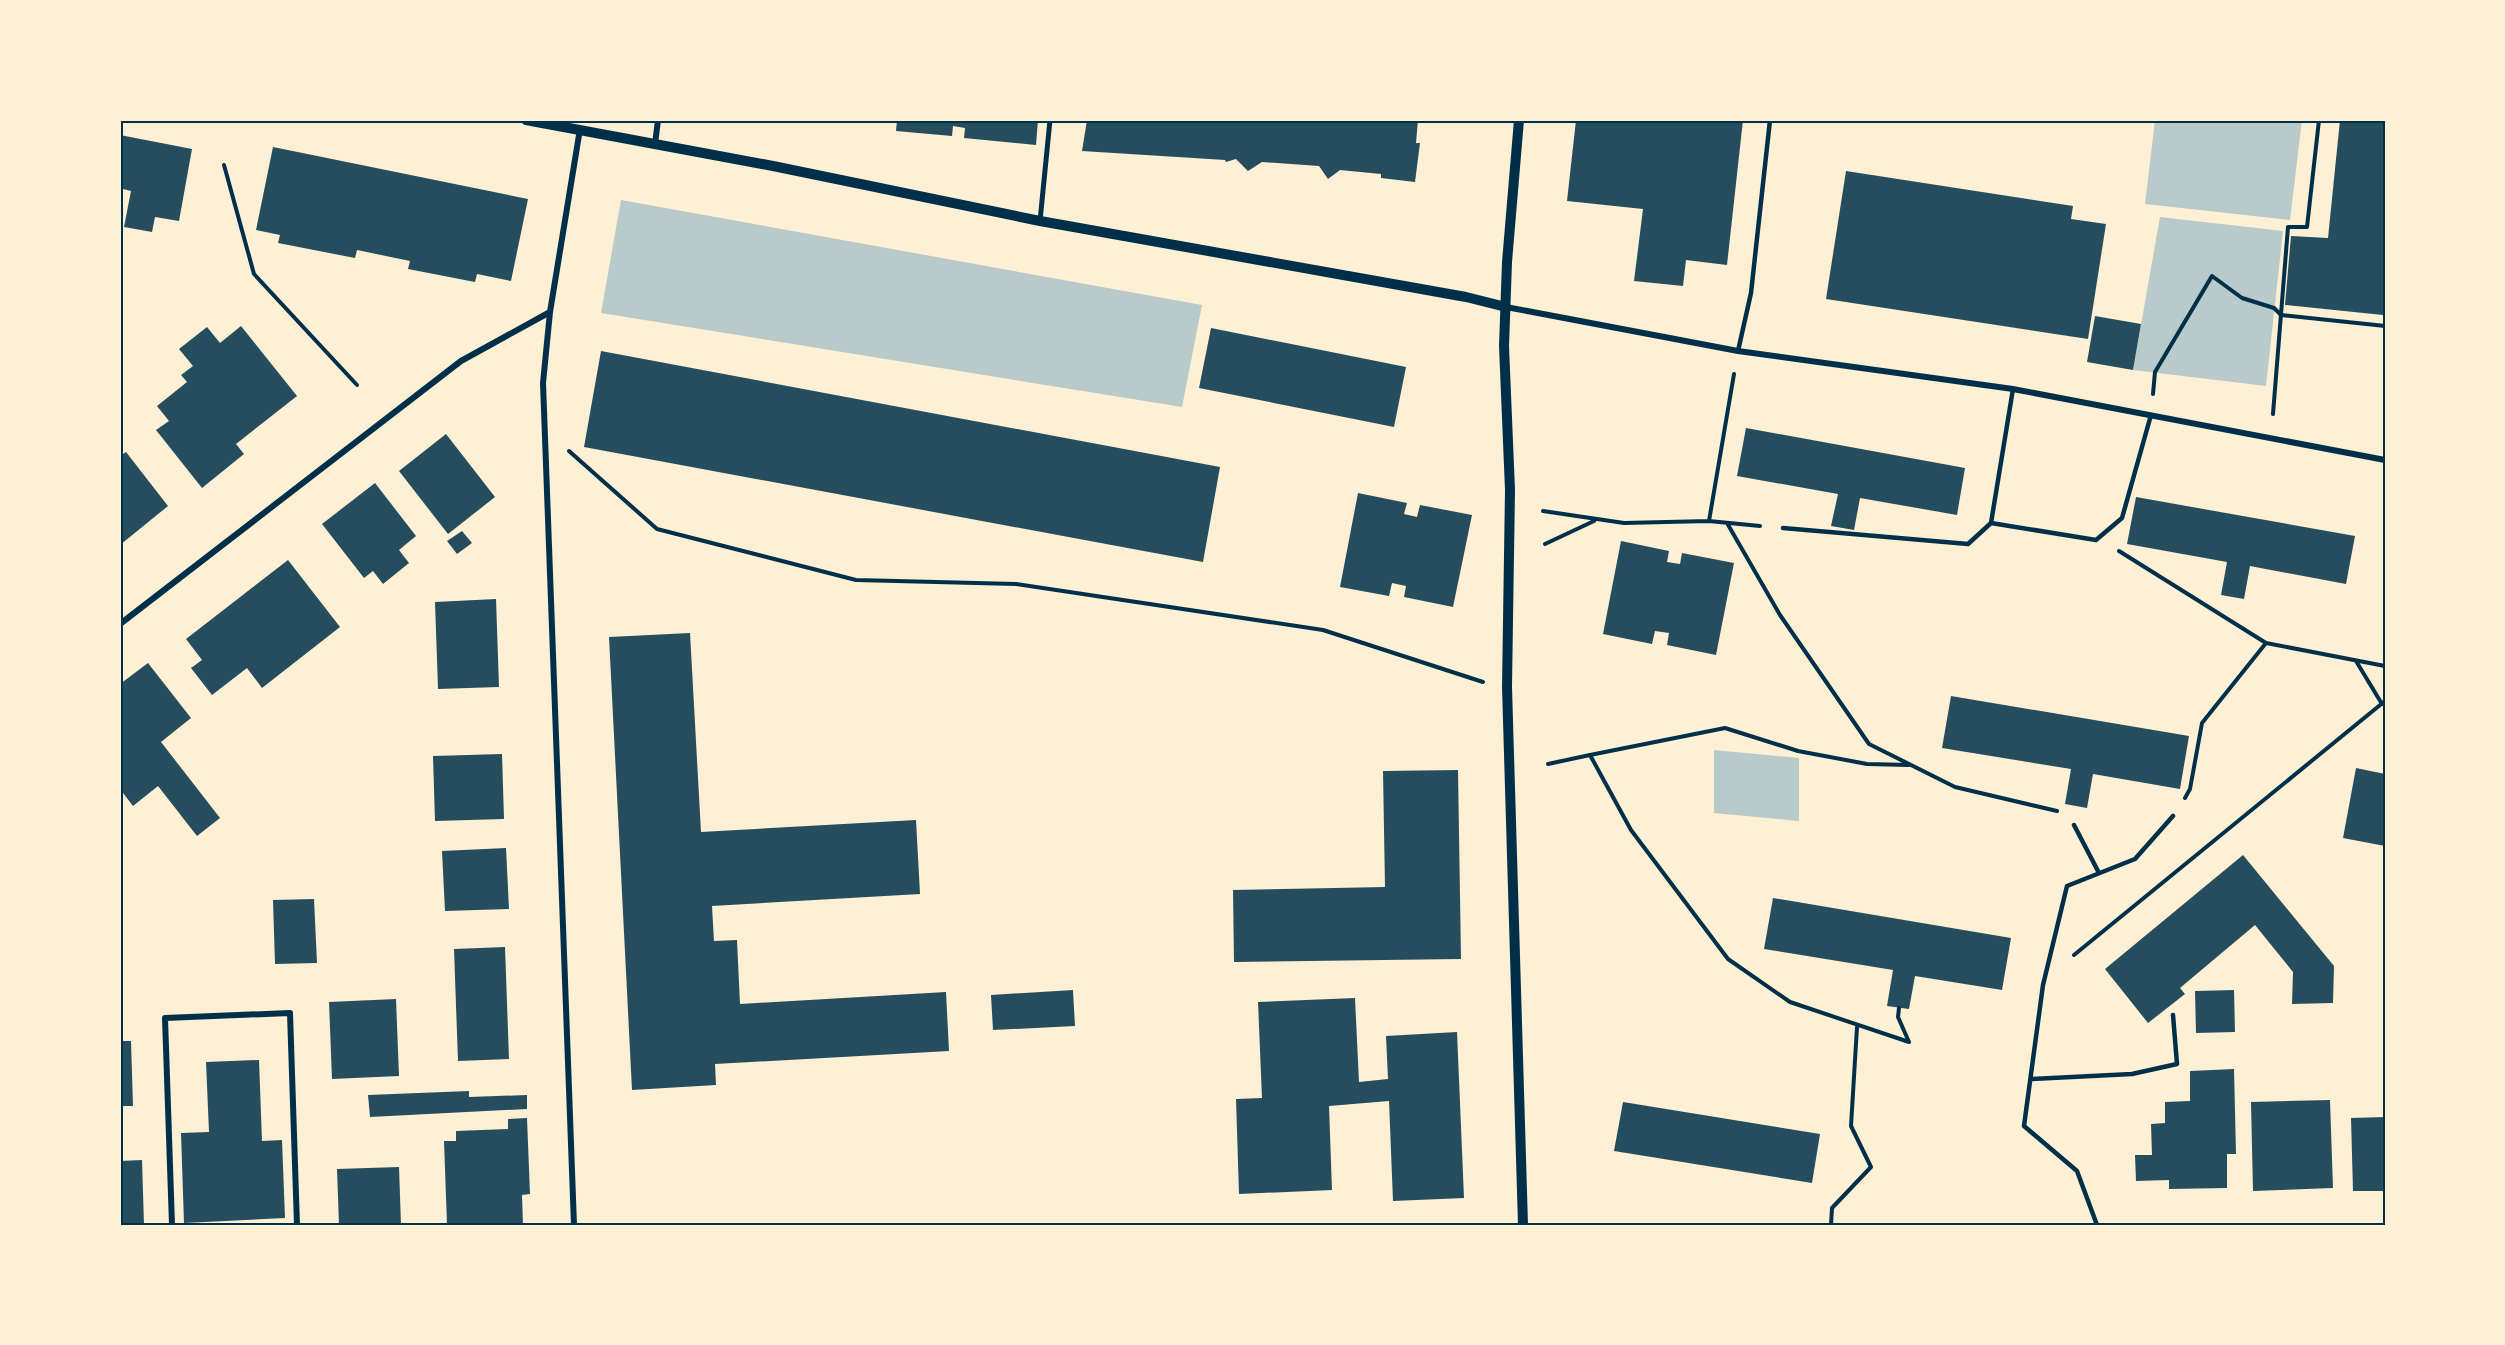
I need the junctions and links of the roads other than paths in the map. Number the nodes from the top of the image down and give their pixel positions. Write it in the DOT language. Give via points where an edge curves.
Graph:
graph roads {
  1 [pos="526,120"];
  2 [pos="658,120"];
  3 [pos="1050,120"];
  4 [pos="1520,120"];
  5 [pos="1770,120"];
  6 [pos="580,129"];
  7 [pos="655,144"];
  8 [pos="1040,221"];
  9 [pos="1506,307"];
  10 [pos="550,312"];
  11 [pos="1738,351"];
  12 [pos="2013,390"];
  13 [pos="2151,415"];
  14 [pos="2385,460"];
  15 [pos="1991,523"];
  16 [pos="1784,528"];
  17 [pos="120,624"];
  18 [pos="2173,816"];
  19 [pos="2074,825"];
  20 [pos="2099,873"];
  21 [pos="2173,1015"];
  22 [pos="2031,1079"];
  23 [pos="172,1225"];
  24 [pos="297,1225"];
  25 [pos="574,1225"];
  26 [pos="1523,1225"];
  27 [pos="2097,1225"];
  1 -- 6 [label="street"];
  2 -- 7 [label="street"];
  3 -- 8 [label="street"];
  4 -- 9 [label="street"];
  5 -- 11 [label="lane" via="1750,293"];
  6 -- 7 [label="street"];
  6 -- 10 [label="street"];
  7 -- 8 [label="street"];
  8 -- 9 [label="street"];
  9 -- 11 [label="street"];
  9 -- 26 [label="street" via="1510,490 1507,687"];
  10 -- 17 [label="street" via="461,362"];
  10 -- 25 [label="street" via="543,426"];
  11 -- 12 [label="street"];
  12 -- 13 [label="street"];
  12 -- 15 [label="lane"];
  13 -- 14 [label="street"];
  13 -- 15 [label="lane" via="2121,518 2096,540"];
  15 -- 16 [label="lane" via="1968,544"];
  18 -- 20 [label="lane" via="2136,859"];
  19 -- 20 [label="lane"];
  20 -- 22 [label="lane" via="2067,886 2043,985"];
  21 -- 22 [label="lane" via="2177,1064 2132,1074"];
  22 -- 27 [label="lane" via="2024,1126 2077,1172"];
  23 -- 24 [label="street" via="165,1018 290,1013"];
}
